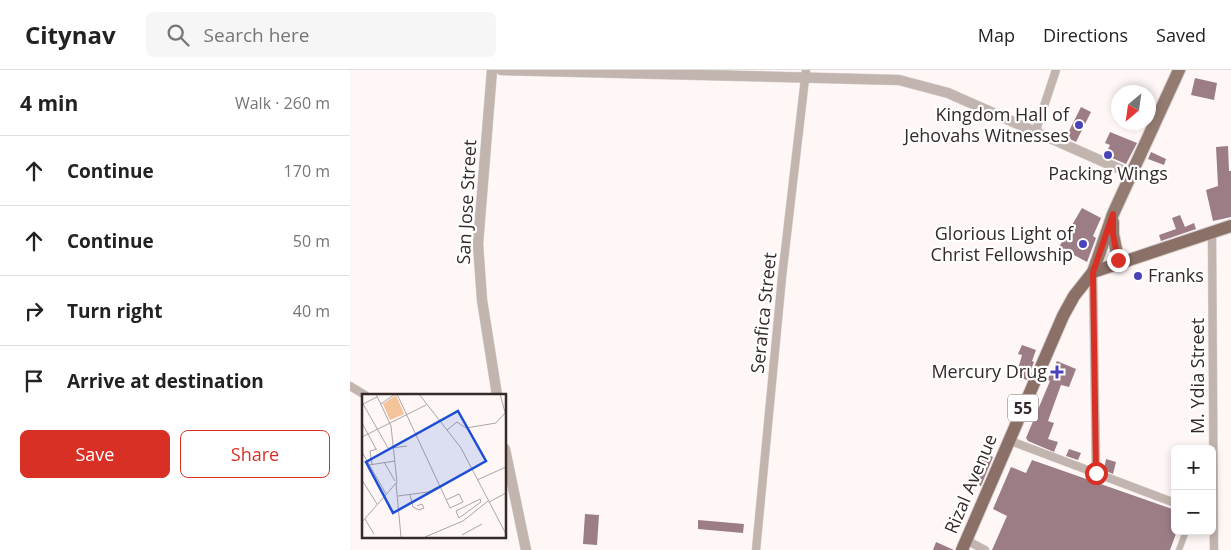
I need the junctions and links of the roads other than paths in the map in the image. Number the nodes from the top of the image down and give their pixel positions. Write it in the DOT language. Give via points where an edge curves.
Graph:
graph roads {
  1 [pos="492,70"];
  2 [pos="501,70"];
  3 [pos="1056,70"];
  4 [pos="1179,70"];
  5 [pos="731,74"];
  6 [pos="806,75"];
  7 [pos="1035,133"];
  8 [pos="1131,174"];
  9 [pos="1113,214"];
  10 [pos="1231,226"];
  11 [pos="1212,233"];
  12 [pos="1119,264"];
  13 [pos="1093,272"];
  14 [pos="350,386"];
  15 [pos="363,394"];
  16 [pos="497,394"];
  17 [pos="1008,440"];
  18 [pos="506,458"];
  19 [pos="1096,473"];
  20 [pos="1213,490"];
  21 [pos="1171,501"];
  22 [pos="1185,535"];
  23 [pos="1214,535"];
  24 [pos="964,545"];
  25 [pos="526,550"];
  26 [pos="756,550"];
  27 [pos="985,550"];
  28 [pos="1179,550"];
  29 [pos="1214,550"];
  1 -- 16 [label="street, San Jose Street" via="478,244 482,300"];
  2 -- 5 [label="street"];
  3 -- 7 [label="street"];
  4 -- 8 [label="main road"];
  5 -- 6 [label="street"];
  6 -- 7 [label="street" via="910,83 948,93"];
  6 -- 26 [label="street, Serafica Street" via="782,277"];
  7 -- 8 [label="street"];
  8 -- 9 [label="main road"];
  9 -- 12 [label="main road"];
  9 -- 13 [label="main road"];
  10 -- 11 [label="highway"];
  11 -- 12 [label="highway"];
  11 -- 20 [label="street, M. Ydia Street"];
  12 -- 13 [label="highway"];
  13 -- 17 [label="highway, Rizal Avenue / 55" via="1063,316"];
  13 -- 19 [label="street"];
  14 -- 15 [label="street"];
  17 -- 19 [label="street"];
  17 -- 24 [label="highway, Rizal Avenue / 55"];
  18 -- 25 [label="street"];
  19 -- 21 [label="street"];
  22 -- 28 [label="street"];
  23 -- 29 [label="street, M. Ydia Street"];
  24 -- 27 [label="street"];
}
